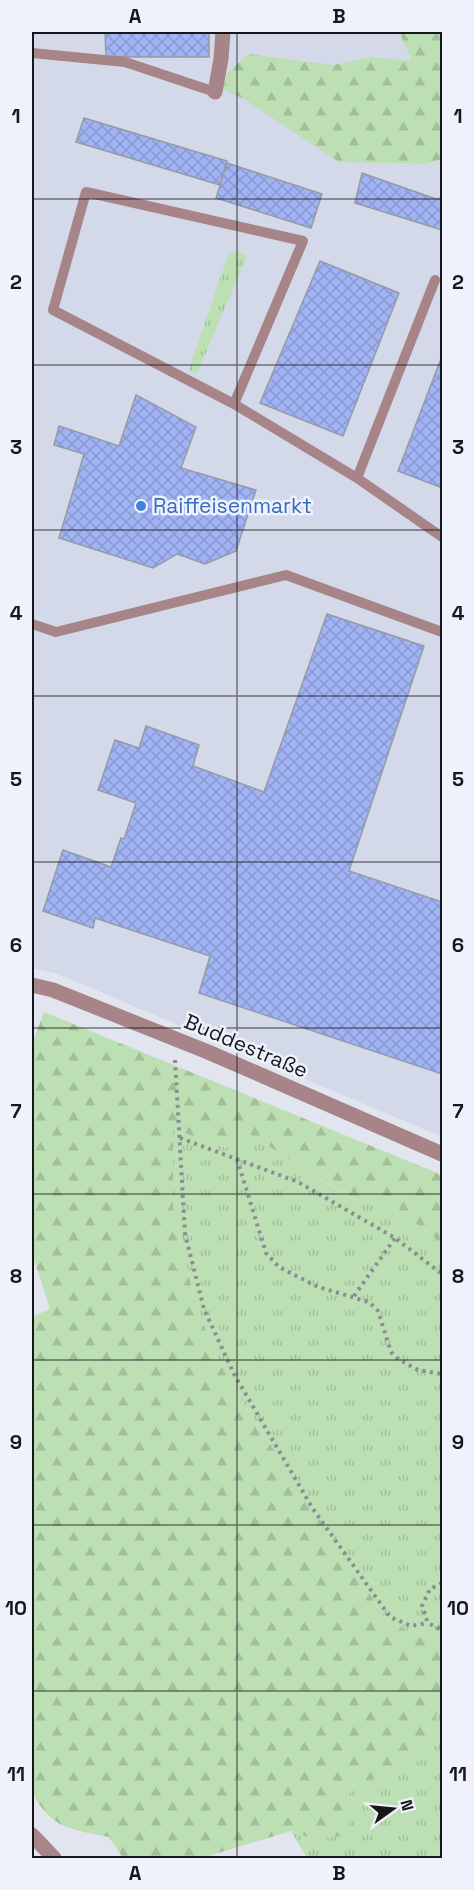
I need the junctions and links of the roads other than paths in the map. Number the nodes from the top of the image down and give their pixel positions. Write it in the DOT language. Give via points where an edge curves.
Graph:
graph roads {
  1 [pos="223,32"];
  2 [pos="32,53"];
  3 [pos="215,92"];
  4 [pos="435,280"];
  5 [pos="234,404"];
  6 [pos="357,478"];
  7 [pos="442,537"];
  8 [pos="32,624"];
  9 [pos="442,632"];
  10 [pos="32,985"];
  11 [pos="442,1154"];
  12 [pos="32,1835"];
  13 [pos="50,1858"];
  1 -- 3 [label="street"];
  2 -- 3 [label="lane" via="125,62"];
  4 -- 6 [label="lane"];
  5 -- 5 [label="lane" via="53,310 86,192 303,241"];
  5 -- 6 [label="lane"];
  6 -- 7 [label="lane"];
  8 -- 9 [label="lane" via="56,632 286,575"];
  10 -- 11 [label="street, Buddestraße" via="173,1038"];
  12 -- 13 [label="street"];
}
